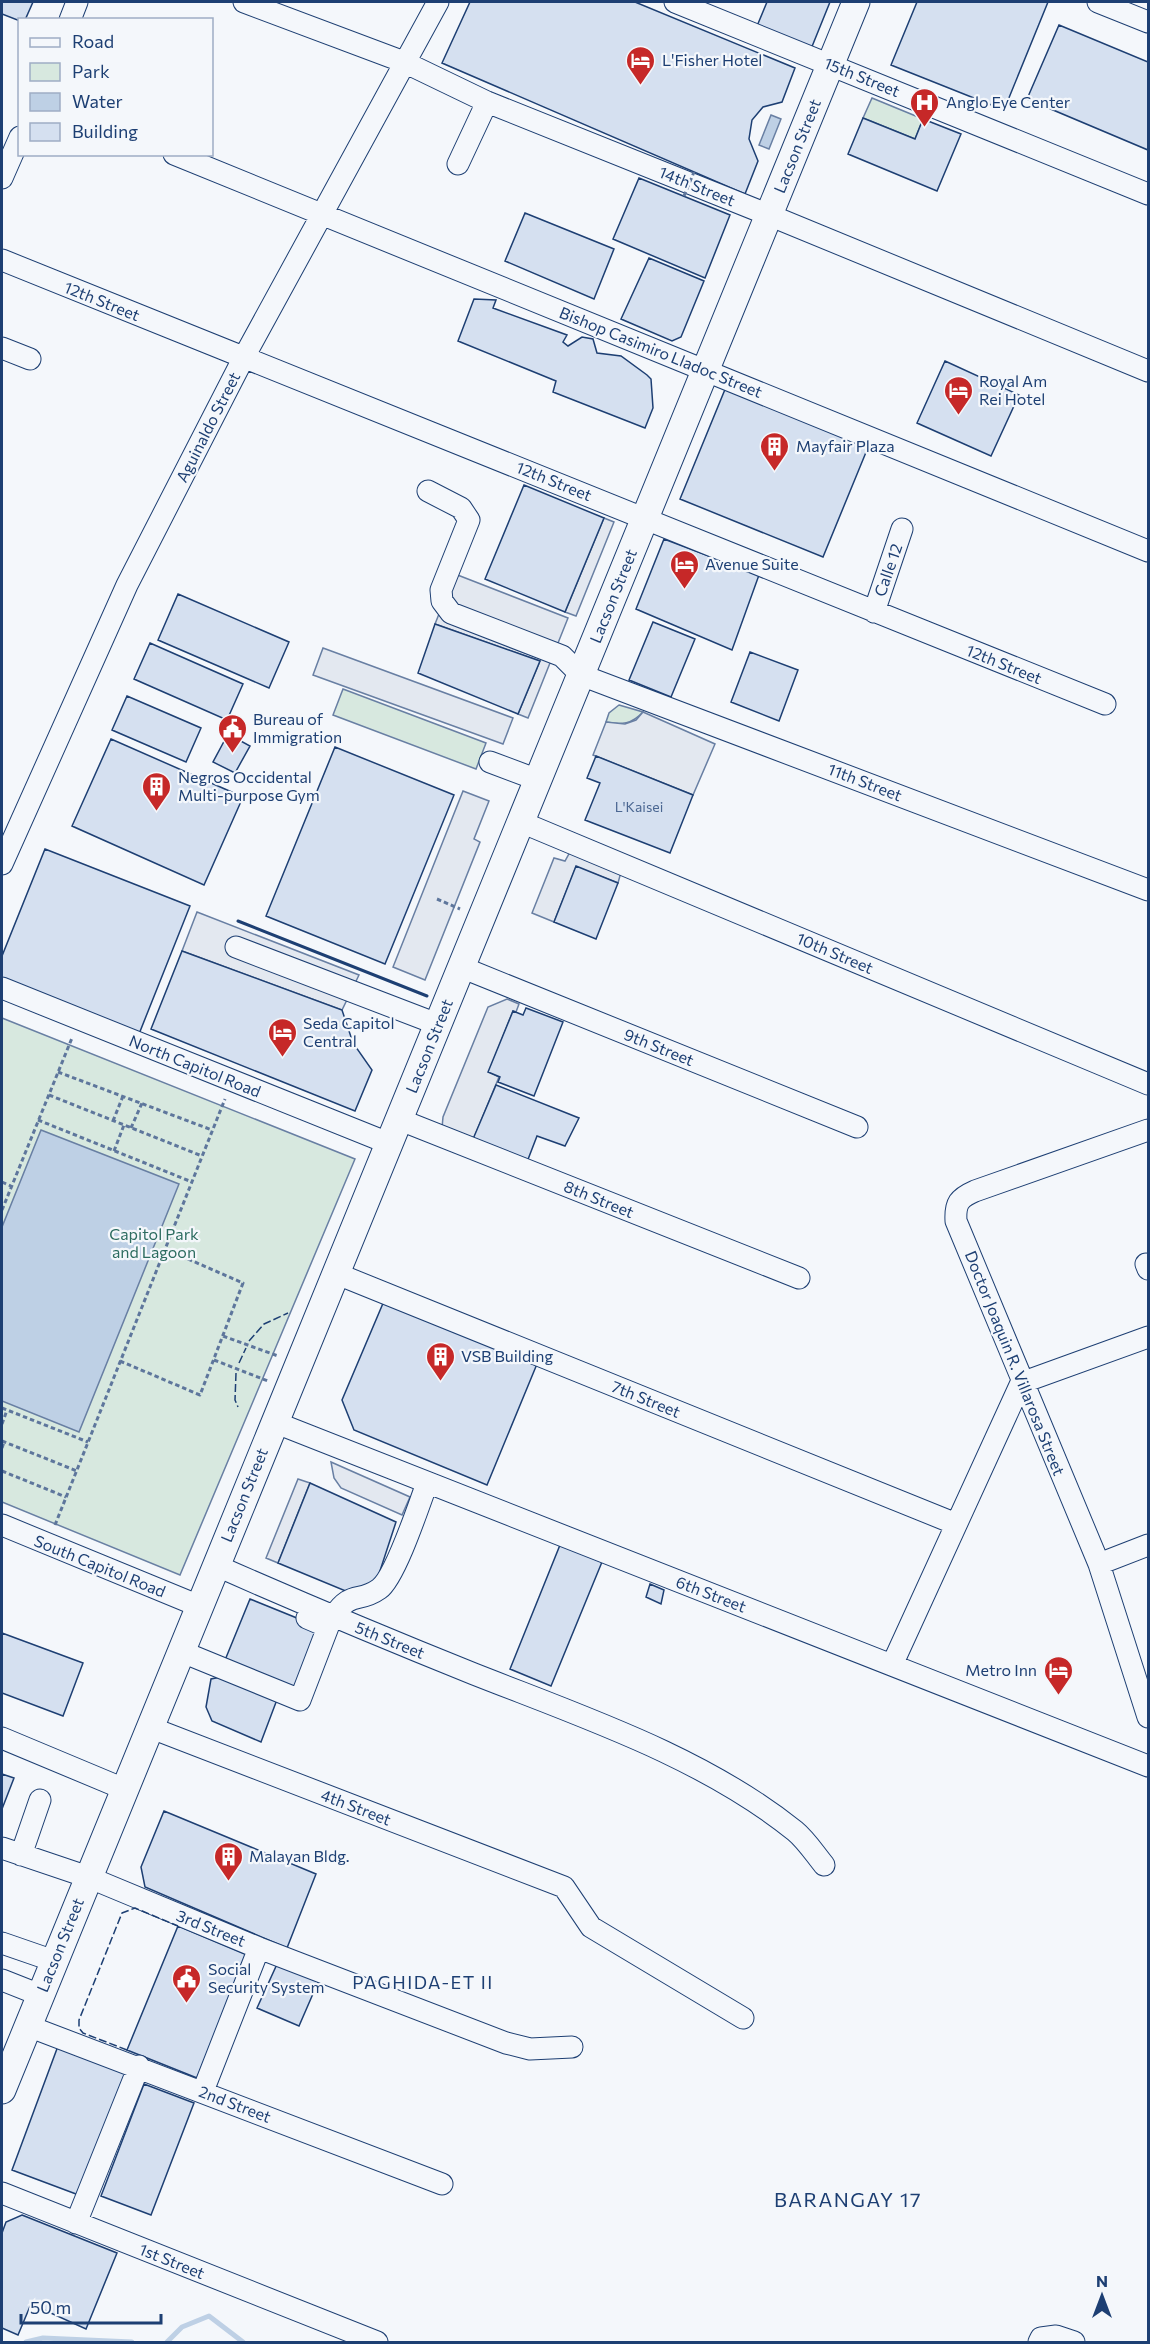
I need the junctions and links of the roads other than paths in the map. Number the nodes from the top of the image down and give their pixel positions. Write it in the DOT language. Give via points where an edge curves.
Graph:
graph roads {
  1 [pos="244,2"];
  2 [pos="438,2"];
  3 [pos="675,2"];
  4 [pos="856,2"];
  5 [pos="1098,2"];
  6 [pos="1149,22"];
  7 [pos="404,62"];
  8 [pos="830,64"];
  9 [pos="487,102"];
  10 [pos="18,142"];
  11 [pos="179,156"];
  12 [pos="458,164"];
  13 [pos="2,178"];
  14 [pos="1149,194"];
  15 [pos="322,214"];
  16 [pos="770,215"];
  17 [pos="2,260"];
  18 [pos="2,348"];
  19 [pos="244,357"];
  20 [pos="30,359"];
  21 [pos="706,370"];
  22 [pos="1149,371"];
  23 [pos="428,491"];
  24 [pos="645,518"];
  25 [pos="902,529"];
  26 [pos="1149,551"];
  27 [pos="874,612"];
  28 [pos="581,675"];
  29 [pos="1105,704"];
  30 [pos="490,762"];
  31 [pos="538,780"];
  32 [pos="521,822"];
  33 [pos="2,864"];
  34 [pos="1149,890"];
  35 [pos="236,947"];
  36 [pos="461,966"];
  37 [pos="2,988"];
  38 [pos="437,1024"];
  39 [pos="1149,1084"];
  40 [pos="857,1127"];
  41 [pos="1149,1130"];
  42 [pos="393,1131"];
  43 [pos="335,1274"];
  44 [pos="799,1278"];
  45 [pos="1149,1337"];
  46 [pos="1021,1383"];
  47 [pos="274,1422"];
  48 [pos="427,1483"];
  49 [pos="956,1524"];
  50 [pos="2,1525"];
  51 [pos="1149,1545"];
  52 [pos="1099,1564"];
  53 [pos="212,1572"];
  54 [pos="199,1606"];
  55 [pos="333,1617"];
  56 [pos="180,1651"];
  57 [pos="892,1665"];
  58 [pos="1149,1717"];
  59 [pos="149,1727"];
  60 [pos="2,1738"];
  61 [pos="1149,1766"];
  62 [pos="124,1789"];
  63 [pos="40,1800"];
  64 [pos="11,1852"];
  65 [pos="824,1865"];
  66 [pos="88,1877"];
  67 [pos="2,1943"];
  68 [pos="259,1947"];
  69 [pos="54,1961"];
  70 [pos="2,1980"];
  71 [pos="40,1995"];
  72 [pos="743,2018"];
  73 [pos="28,2026"];
  74 [pos="572,2047"];
  75 [pos="139,2066"];
  76 [pos="2,2090"];
  77 [pos="203,2091"];
  78 [pos="442,2184"];
  79 [pos="2,2193"];
  80 [pos="76,2223"];
  81 [pos="377,2343"];
  82 [pos="1038,2343"];
  83 [pos="1074,2343"];
  1 -- 7 [label="street, 14th Street"];
  2 -- 7 [label="street, Aguinaldo Street"];
  3 -- 8 [label="street, 15th Street"];
  4 -- 8 [label="main road, Lacson Street"];
  5 -- 6 [label="street"];
  7 -- 9 [label="street, 14th Street"];
  7 -- 15 [label="street, Aguinaldo Street"];
  8 -- 14 [label="street, 15th Street"];
  8 -- 16 [label="main road, Lacson Street"];
  9 -- 12 [label="street"];
  9 -- 16 [label="street, 14th Street"];
  10 -- 13 [label="street"];
  11 -- 15 [label="street, Bishop Casimiro Lladoc Street"];
  15 -- 19 [label="street, Aguinaldo Street"];
  15 -- 21 [label="street, Bishop Casimiro Lladoc Street"];
  16 -- 21 [label="main road, Lacson Street"];
  16 -- 22 [label="street, 14th Street"];
  17 -- 19 [label="street, 12th Street"];
  18 -- 20 [label="street"];
  19 -- 24 [label="street, 12th Street"];
  19 -- 33 [label="street, Aguinaldo Street" via="127,585"];
  21 -- 24 [label="main road, Lacson Street"];
  21 -- 26 [label="street, Bishop Casimiro Lladoc Street"];
  23 -- 28 [label="street" via="461,508 469,519 441,590 442,601 451,613 562,656"];
  24 -- 27 [label="street, 12th Street"];
  24 -- 28 [label="main road, Lacson Street"];
  25 -- 27 [label="street, Calle 12"];
  27 -- 29 [label="street, 12th Street"];
  28 -- 31 [label="main road, Lacson Street"];
  28 -- 34 [label="street, 11th Street"];
  30 -- 31 [label="street"];
  31 -- 32 [label="main road, Lacson Street"];
  32 -- 36 [label="main road, Lacson Street"];
  32 -- 39 [label="street, 10th Street"];
  35 -- 38 [label="street"];
  36 -- 38 [label="main road, Lacson Street"];
  36 -- 40 [label="street, 9th Street"];
  37 -- 42 [label="street, North Capitol Road" via="232,1081"];
  38 -- 42 [label="main road, Lacson Street"];
  41 -- 46 [label="street, Doctor Joaquin R. Villarosa Street" via="975,1191 955,1206 956,1221"];
  42 -- 43 [label="main road, Lacson Street"];
  42 -- 44 [label="street, 8th Street"];
  43 -- 47 [label="main road, Lacson Street"];
  43 -- 49 [label="street, 7th Street"];
  45 -- 46 [label="street"];
  46 -- 49 [label="street"];
  46 -- 52 [label="street, Doctor Joaquin R. Villarosa Street"];
  47 -- 48 [label="street, 6th Street"];
  47 -- 53 [label="main road, Lacson Street"];
  48 -- 55 [label="street" via="390,1575 380,1589 343,1603"];
  48 -- 57 [label="street, 6th Street"];
  49 -- 57 [label="street"];
  50 -- 54 [label="street, South Capitol Road"];
  51 -- 52 [label="street"];
  52 -- 58 [label="street, Doctor Joaquin R. Villarosa Street"];
  53 -- 54 [label="main road, Lacson Street"];
  53 -- 55 [label="street, 5th Street"];
  53 -- 56 [label="street" via="328,1627 300,1700"];
  54 -- 56 [label="main road, Lacson Street"];
  55 -- 65 [label="street, 5th Street" via="675,1758 726,1785 797,1832"];
  56 -- 59 [label="main road, Lacson Street"];
  57 -- 61 [label="street, 6th Street"];
  59 -- 62 [label="main road, Lacson Street"];
  59 -- 72 [label="street, 4th Street" via="564,1887 591,1927"];
  60 -- 62 [label="street"];
  62 -- 66 [label="main road, Lacson Street"];
  63 -- 64 [label="street"];
  64 -- 66 [label="street, 3rd Street"];
  66 -- 68 [label="street, 3rd Street"];
  66 -- 69 [label="main road, Lacson Street"];
  67 -- 69 [label="street"];
  68 -- 74 [label="street, 3rd Street" via="518,2047"];
  68 -- 77 [label="street"];
  69 -- 71 [label="main road, Lacson Street"];
  70 -- 71 [label="street"];
  71 -- 73 [label="main road, Lacson Street"];
  73 -- 75 [label="street, 2nd Street"];
  73 -- 76 [label="main road, Lacson Street"];
  75 -- 77 [label="street, 2nd Street"];
  75 -- 80 [label="street"];
  77 -- 78 [label="street, 2nd Street"];
  79 -- 80 [label="street, 1st Street"];
  80 -- 81 [label="street, 1st Street"];
  82 -- 83 [label="street" via="1041,2338 1056,2336"];
}
